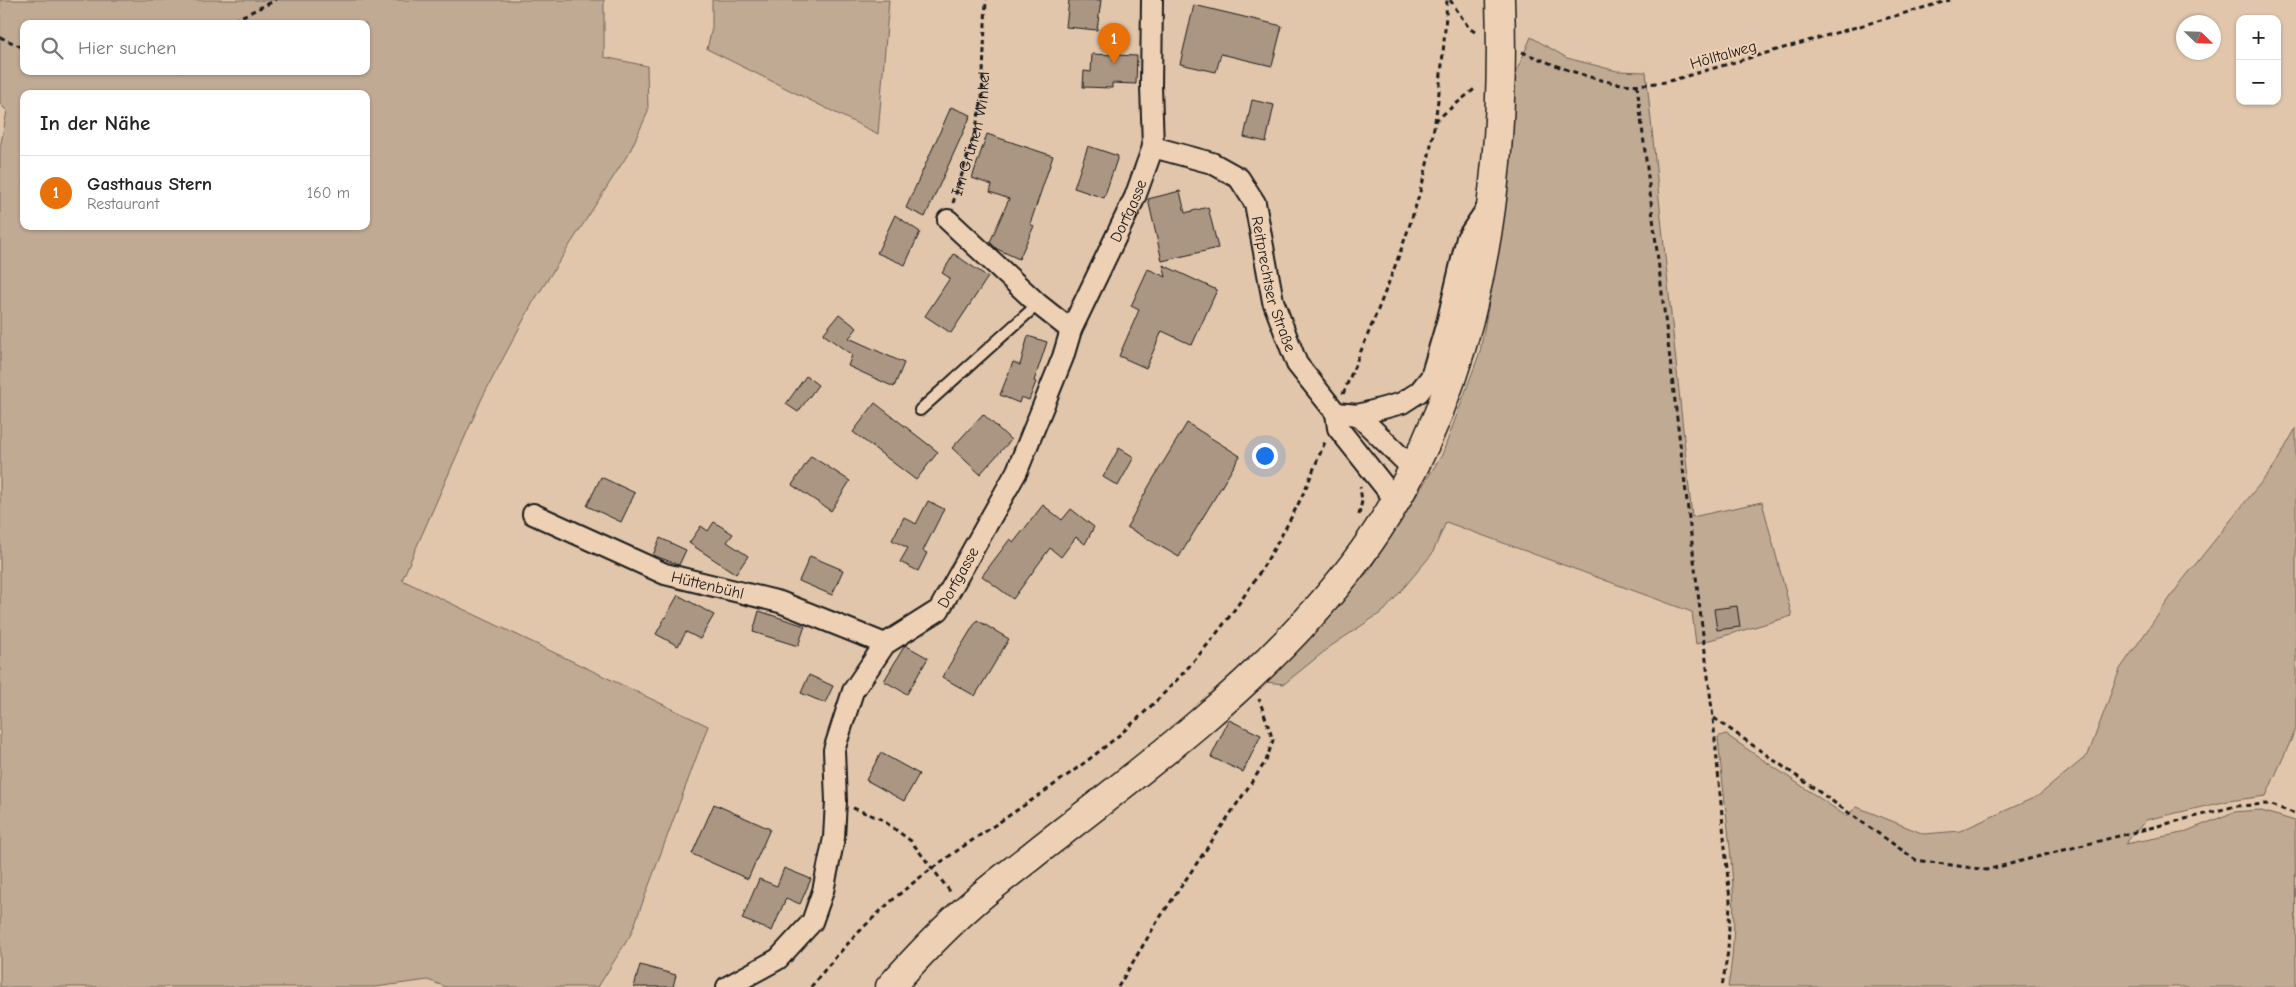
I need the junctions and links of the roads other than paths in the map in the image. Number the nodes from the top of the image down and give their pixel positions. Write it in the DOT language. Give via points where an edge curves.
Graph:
graph roads {
  1 [pos="1152,0"];
  2 [pos="1500,0"];
  3 [pos="1153,148"];
  4 [pos="1181,155"];
  5 [pos="1141,179"];
  6 [pos="1492,199"];
  7 [pos="948,220"];
  8 [pos="1038,304"];
  9 [pos="1448,319"];
  10 [pos="1071,330"];
  11 [pos="1457,362"];
  12 [pos="920,410"];
  13 [pos="1336,413"];
  14 [pos="1358,415"];
  15 [pos="1413,469"];
  16 [pos="1396,501"];
  17 [pos="533,514"];
  18 [pos="885,644"];
  19 [pos="726,987"];
  20 [pos="890,987"];
  1 -- 3 [label="street"];
  2 -- 6 [label="main road" via="1500,118"];
  3 -- 4 [label="street, Reitprechtser Straße"];
  3 -- 5 [label="street, Dorfgasse"];
  4 -- 5 [label="street"];
  4 -- 13 [label="street, Reitprechtser Straße" via="1212,163 1239,178 1255,203 1273,301 1297,364"];
  5 -- 10 [label="street, Dorfgasse"];
  6 -- 9 [label="street" via="1467,238"];
  6 -- 11 [label="main road" via="1483,258"];
  7 -- 8 [label="street"];
  8 -- 10 [label="street"];
  8 -- 12 [label="lane"];
  9 -- 11 [label="lane"];
  9 -- 14 [label="street" via="1431,377 1419,392 1402,402"];
  10 -- 18 [label="street, Dorfgasse" via="1017,471 939,610"];
  11 -- 15 [label="main road" via="1438,415"];
  13 -- 14 [label="street"];
  13 -- 16 [label="street, Reitprechtser Straße" via="1338,428"];
  14 -- 15 [label="street"];
  15 -- 16 [label="main road"];
  16 -- 20 [label="main road" via="1340,580 1251,677 1140,771 974,902"];
  17 -- 18 [label="street, Hüttenbühl" via="665,574 780,602"];
  18 -- 19 [label="street, Dorfgasse" via="853,691 834,750 834,838 823,891 812,922 778,959"];
}
